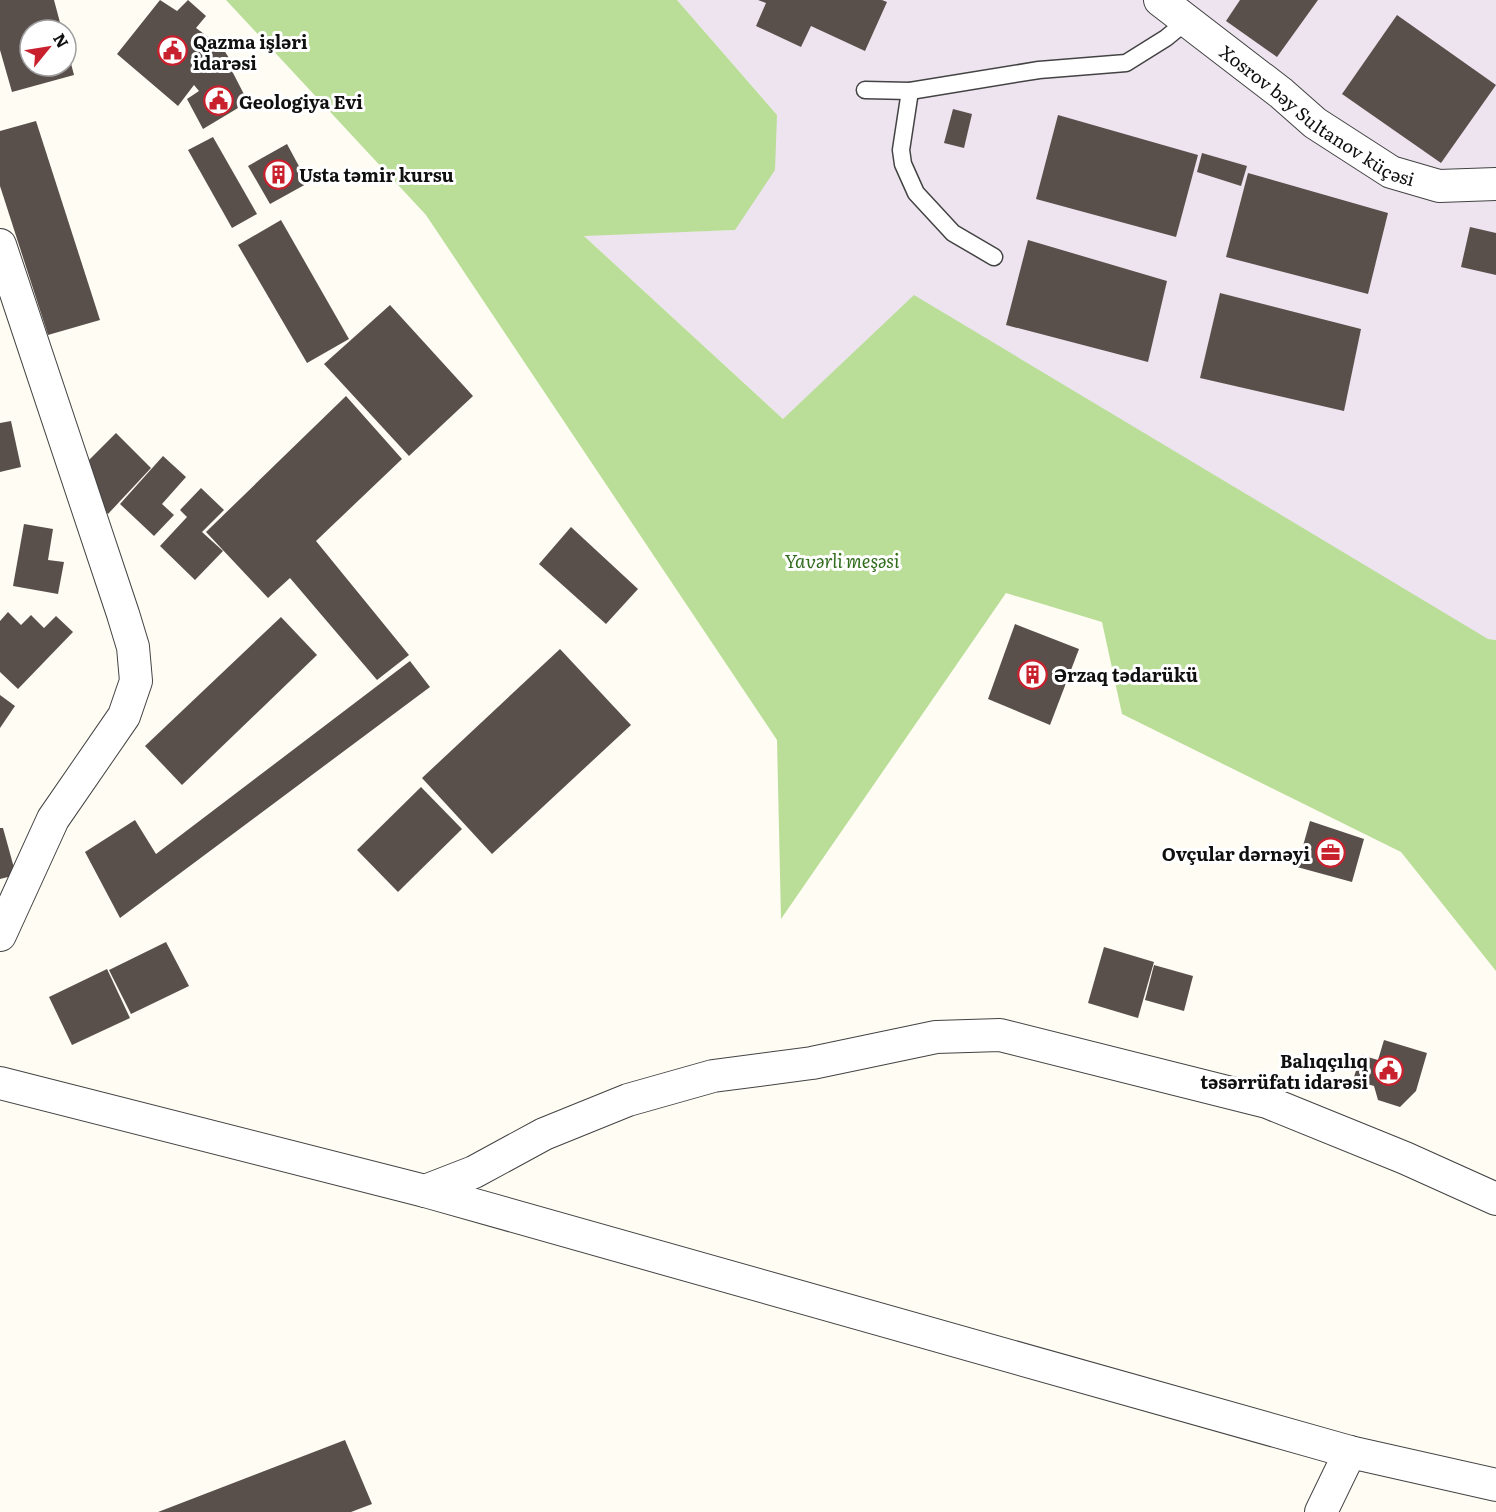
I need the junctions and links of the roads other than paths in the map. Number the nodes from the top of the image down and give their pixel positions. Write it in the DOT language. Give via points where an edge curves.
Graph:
graph roads {
  1 [pos="1160,0"];
  2 [pos="1188,20"];
  3 [pos="865,90"];
  4 [pos="910,91"];
  5 [pos="1495,182"];
  6 [pos="0,245"];
  7 [pos="994,257"];
  8 [pos="0,935"];
  9 [pos="0,1083"];
  10 [pos="425,1191"];
  11 [pos="1496,1199"];
  12 [pos="1350,1452"];
  13 [pos="1496,1485"];
  14 [pos="1321,1512"];
  1 -- 2 [label="street, Xosrov bəy Sultanov küçəsi"];
  2 -- 4 [label="lane" via="1126,63 1039,70"];
  2 -- 5 [label="street, Xosrov bəy Sultanov küçəsi" via="1315,123 1391,172 1439,186"];
  3 -- 4 [label="lane"];
  4 -- 7 [label="lane" via="901,150 916,193 953,233"];
  6 -- 8 [label="street" via="123,614 133,647 136,681 124,716 53,819"];
  9 -- 10 [label="street"];
  10 -- 11 [label="street" via="474,1172 544,1134 628,1100 713,1076 812,1063 936,1037 1000,1035 1267,1102"];
  10 -- 12 [label="street"];
  12 -- 13 [label="street"];
  12 -- 14 [label="street"];
}
